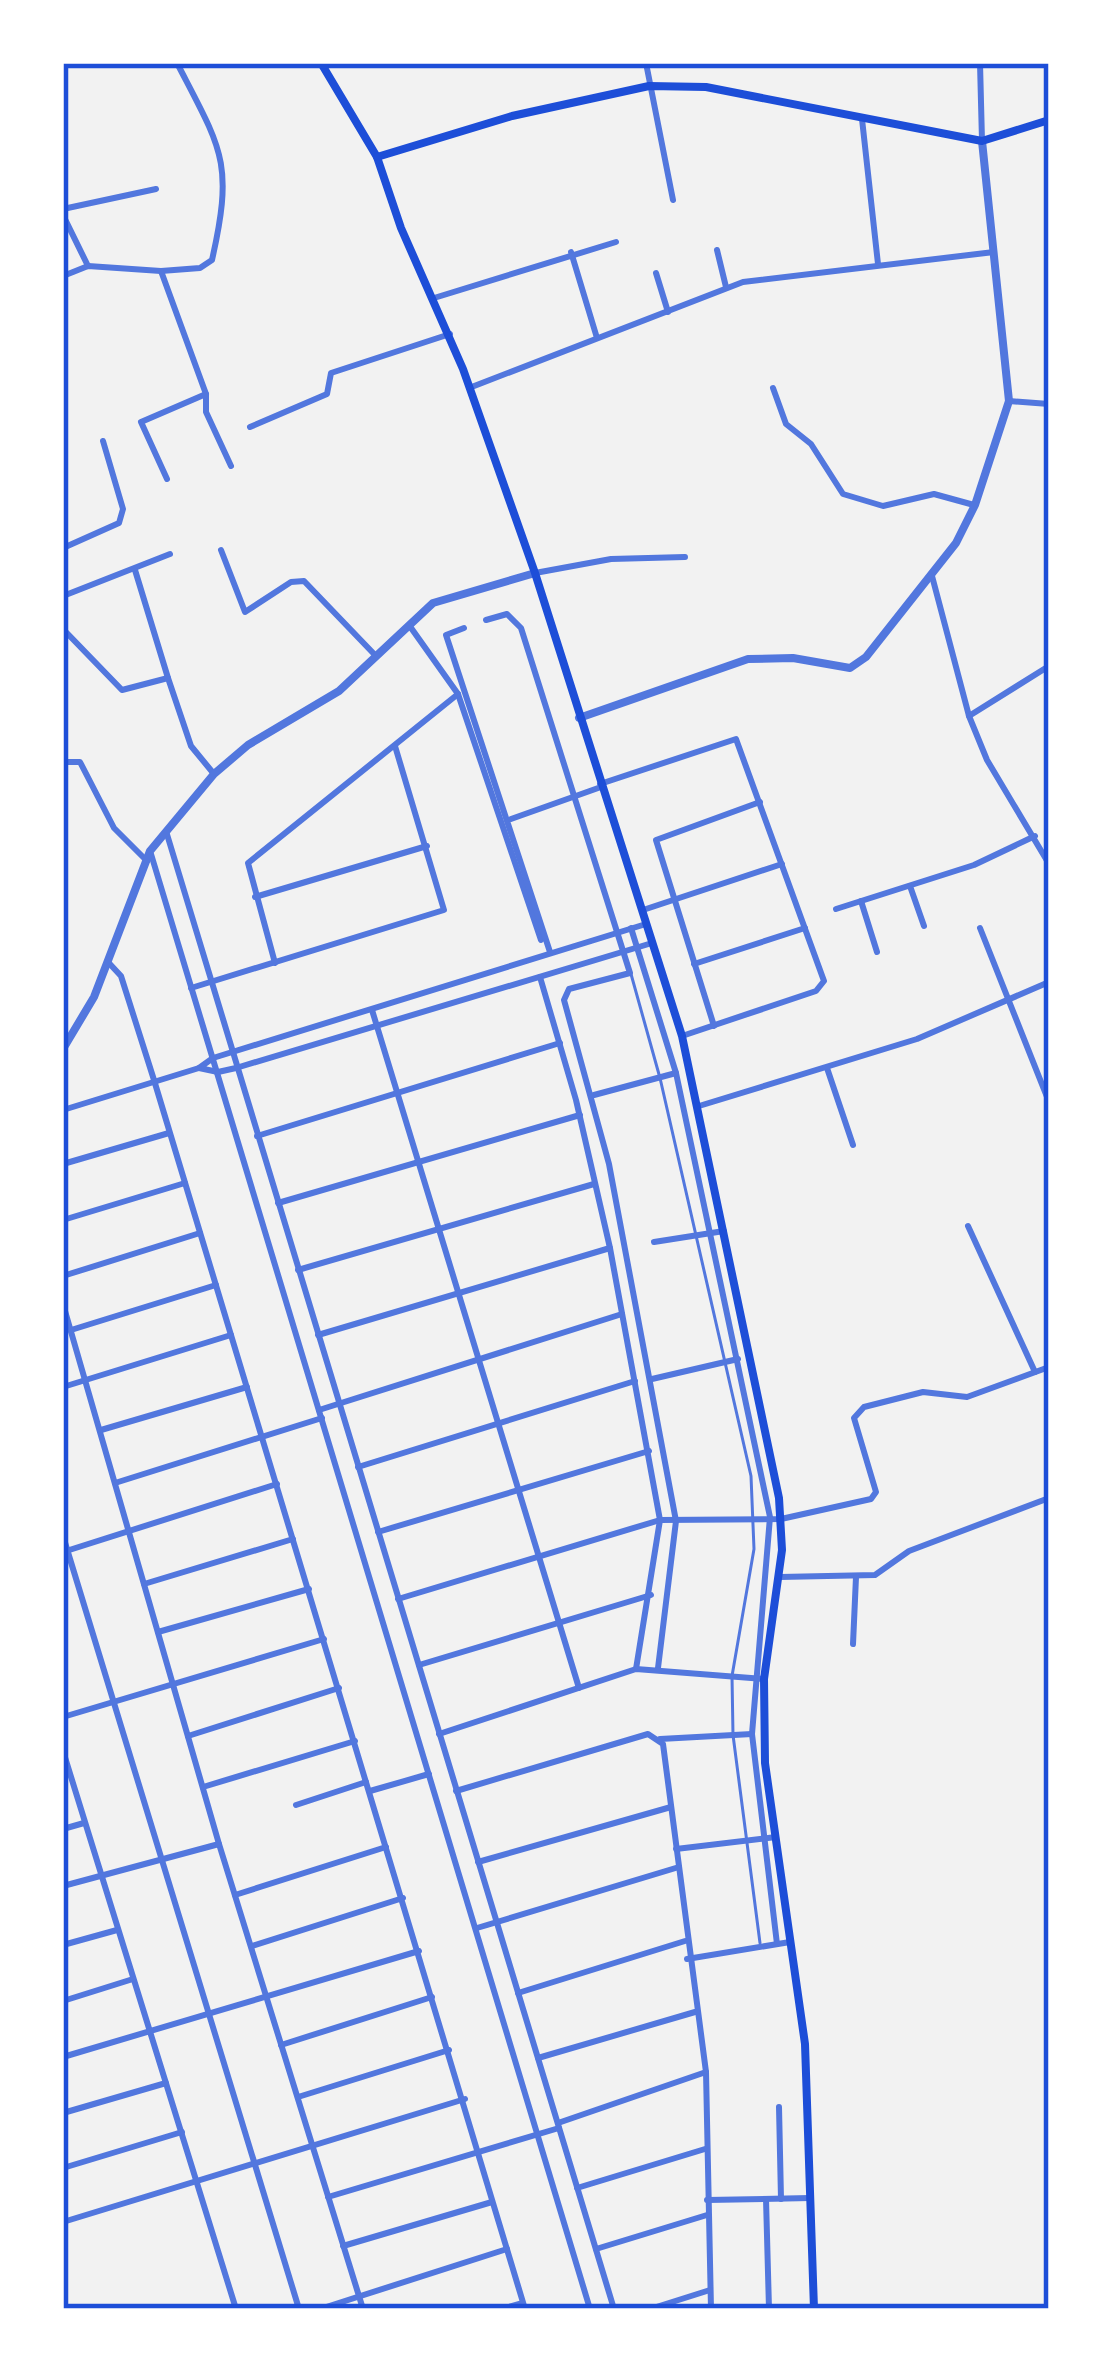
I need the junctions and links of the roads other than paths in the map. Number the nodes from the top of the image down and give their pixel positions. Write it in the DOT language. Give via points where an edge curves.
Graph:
graph roads {
  1 [pos="177,63"];
  2 [pos="321,63"];
  3 [pos="646,63"];
  4 [pos="980,63"];
  5 [pos="649,86"];
  6 [pos="862,116"];
  7 [pos="1049,120"];
  8 [pos="982,141"];
  9 [pos="377,157"];
  10 [pos="156,189"];
  11 [pos="673,200"];
  12 [pos="63,212"];
  13 [pos="616,242"];
  14 [pos="717,250"];
  15 [pos="572,252"];
  16 [pos="994,252"];
  17 [pos="878,265"];
  18 [pos="88,266"];
  19 [pos="161,271"];
  20 [pos="656,273"];
  21 [pos="63,276"];
  22 [pos="726,288"];
  23 [pos="434,298"];
  24 [pos="668,312"];
  25 [pos="450,334"];
  26 [pos="597,338"];
  27 [pos="469,388"];
  28 [pos="773,388"];
  29 [pos="206,394"];
  30 [pos="1009,401"];
  31 [pos="1049,404"];
  32 [pos="250,428"];
  33 [pos="103,441"];
  34 [pos="231,466"];
  35 [pos="167,478"];
  36 [pos="975,505"];
  37 [pos="63,548"];
  38 [pos="220,550"];
  39 [pos="170,554"];
  40 [pos="685,557"];
  41 [pos="135,570"];
  42 [pos="536,574"];
  43 [pos="932,575"];
  44 [pos="63,596"];
  45 [pos="486,620"];
  46 [pos="407,623"];
  47 [pos="464,628"];
  48 [pos="63,629"];
  49 [pos="375,655"];
  50 [pos="1049,666"];
  51 [pos="168,678"];
  52 [pos="458,694"];
  53 [pos="969,716"];
  54 [pos="579,718"];
  55 [pos="395,746"];
  56 [pos="65,760"];
  57 [pos="214,774"];
  58 [pos="601,785"];
  59 [pos="577,795"];
  60 [pos="760,802"];
  61 [pos="511,819"];
  62 [pos="166,830"];
  63 [pos="1034,836"];
  64 [pos="427,846"];
  65 [pos="148,856"];
  66 [pos="782,864"];
  67 [pos="1049,865"];
  68 [pos="910,886"];
  69 [pos="255,897"];
  70 [pos="672,901"];
  71 [pos="861,901"];
  72 [pos="836,909"];
  73 [pos="641,911"];
  74 [pos="646,925"];
  75 [pos="923,926"];
  76 [pos="631,928"];
  77 [pos="805,928"];
  78 [pos="980,928"];
  79 [pos="618,931"];
  80 [pos="541,940"];
  81 [pos="652,943"];
  82 [pos="638,947"];
  83 [pos="550,952"];
  84 [pos="624,952"];
  85 [pos="877,952"];
  86 [pos="106,961"];
  87 [pos="275,964"];
  88 [pos="694,964"];
  89 [pos="631,973"];
  90 [pos="540,977"];
  91 [pos="210,982"];
  92 [pos="1049,982"];
  93 [pos="191,988"];
  94 [pos="1008,1004"];
  95 [pos="372,1010"];
  96 [pos="714,1025"];
  97 [pos="376,1026"];
  98 [pos="682,1036"];
  99 [pos="560,1043"];
  100 [pos="63,1048"];
  101 [pos="232,1054"];
  102 [pos="213,1058"];
  103 [pos="199,1068"];
  104 [pos="236,1068"];
  105 [pos="827,1068"];
  106 [pos="218,1072"];
  107 [pos="676,1073"];
  108 [pos="660,1078"];
  109 [pos="154,1080"];
  110 [pos="395,1094"];
  111 [pos="594,1095"];
  112 [pos="1049,1102"];
  113 [pos="699,1106"];
  114 [pos="63,1110"];
  115 [pos="580,1114"];
  116 [pos="169,1132"];
  117 [pos="257,1136"];
  118 [pos="853,1145"];
  119 [pos="63,1164"];
  120 [pos="419,1164"];
  121 [pos="185,1183"];
  122 [pos="594,1184"];
  123 [pos="278,1204"];
  124 [pos="63,1220"];
  125 [pos="968,1226"];
  126 [pos="438,1230"];
  127 [pos="724,1231"];
  128 [pos="200,1233"];
  129 [pos="708,1234"];
  130 [pos="698,1235"];
  131 [pos="654,1242"];
  132 [pos="610,1248"];
  133 [pos="298,1270"];
  134 [pos="63,1276"];
  135 [pos="216,1285"];
  136 [pos="458,1293"];
  137 [pos="63,1304"];
  138 [pos="622,1314"];
  139 [pos="70,1330"];
  140 [pos="231,1335"];
  141 [pos="318,1336"];
  142 [pos="738,1359"];
  143 [pos="477,1360"];
  144 [pos="726,1362"];
  145 [pos="1049,1367"];
  146 [pos="1035,1372"];
  147 [pos="652,1379"];
  148 [pos="85,1380"];
  149 [pos="637,1381"];
  150 [pos="247,1387"];
  151 [pos="63,1388"];
  152 [pos="338,1402"];
  153 [pos="320,1414"];
  154 [pos="496,1425"];
  155 [pos="100,1431"];
  156 [pos="263,1439"];
  157 [pos="649,1451"];
  158 [pos="358,1467"];
  159 [pos="115,1483"];
  160 [pos="277,1484"];
  161 [pos="518,1491"];
  162 [pos="1049,1498"];
  163 [pos="755,1516"];
  164 [pos="775,1518"];
  165 [pos="660,1520"];
  166 [pos="676,1521"];
  167 [pos="129,1532"];
  168 [pos="378,1532"];
  169 [pos="63,1536"];
  170 [pos="293,1539"];
  171 [pos="65,1551"];
  172 [pos="536,1554"];
  173 [pos="856,1576"];
  174 [pos="781,1577"];
  175 [pos="144,1584"];
  176 [pos="309,1589"];
  177 [pos="651,1595"];
  178 [pos="398,1599"];
  179 [pos="557,1622"];
  180 [pos="158,1632"];
  181 [pos="324,1639"];
  182 [pos="854,1644"];
  183 [pos="418,1665"];
  184 [pos="658,1668"];
  185 [pos="636,1669"];
  186 [pos="732,1676"];
  187 [pos="759,1679"];
  188 [pos="173,1684"];
  189 [pos="339,1688"];
  190 [pos="579,1688"];
  191 [pos="115,1702"];
  192 [pos="63,1717"];
  193 [pos="439,1734"];
  194 [pos="752,1734"];
  195 [pos="733,1735"];
  196 [pos="188,1736"];
  197 [pos="658,1739"];
  198 [pos="355,1741"];
  199 [pos="63,1751"];
  200 [pos="66,1771"];
  201 [pos="429,1774"];
  202 [pos="368,1781"];
  203 [pos="202,1787"];
  204 [pos="370,1791"];
  205 [pos="457,1791"];
  206 [pos="296,1805"];
  207 [pos="672,1806"];
  208 [pos="84,1823"];
  209 [pos="63,1829"];
  210 [pos="763,1838"];
  211 [pos="776,1838"];
  212 [pos="746,1841"];
  213 [pos="219,1844"];
  214 [pos="388,1847"];
  215 [pos="676,1849"];
  216 [pos="164,1859"];
  217 [pos="478,1862"];
  218 [pos="679,1868"];
  219 [pos="100,1875"];
  220 [pos="63,1886"];
  221 [pos="235,1895"];
  222 [pos="403,1898"];
  223 [pos="496,1922"];
  224 [pos="477,1928"];
  225 [pos="117,1930"];
  226 [pos="685,1941"];
  227 [pos="791,1942"];
  228 [pos="777,1944"];
  229 [pos="63,1945"];
  230 [pos="250,1946"];
  231 [pos="761,1946"];
  232 [pos="419,1951"];
  233 [pos="687,1959"];
  234 [pos="133,1979"];
  235 [pos="518,1993"];
  236 [pos="266,1996"];
  237 [pos="433,1997"];
  238 [pos="63,2001"];
  239 [pos="208,2012"];
  240 [pos="695,2012"];
  241 [pos="149,2030"];
  242 [pos="281,2044"];
  243 [pos="449,2050"];
  244 [pos="63,2057"];
  245 [pos="538,2058"];
  246 [pos="706,2072"];
  247 [pos="166,2083"];
  248 [pos="297,2097"];
  249 [pos="465,2099"];
  250 [pos="779,2107"];
  251 [pos="63,2113"];
  252 [pos="559,2126"];
  253 [pos="182,2132"];
  254 [pos="536,2134"];
  255 [pos="313,2148"];
  256 [pos="705,2149"];
  257 [pos="478,2150"];
  258 [pos="254,2164"];
  259 [pos="63,2168"];
  260 [pos="197,2180"];
  261 [pos="578,2188"];
  262 [pos="328,2198"];
  263 [pos="781,2198"];
  264 [pos="810,2198"];
  265 [pos="766,2199"];
  266 [pos="707,2200"];
  267 [pos="492,2203"];
  268 [pos="707,2216"];
  269 [pos="63,2222"];
  270 [pos="344,2246"];
  271 [pos="507,2249"];
  272 [pos="596,2249"];
  273 [pos="710,2290"];
  274 [pos="359,2296"];
  275 [pos="524,2306"];
  276 [pos="236,2309"];
  277 [pos="298,2309"];
  278 [pos="320,2309"];
  279 [pos="363,2309"];
  280 [pos="502,2309"];
  281 [pos="590,2309"];
  282 [pos="614,2309"];
  283 [pos="650,2309"];
  284 [pos="711,2309"];
  285 [pos="769,2309"];
  286 [pos="814,2309"];
  1 -- 19 [label="street" via="214,134 226,196 212,260"];
  2 -- 9 [label="main road"];
  3 -- 5 [label="street"];
  4 -- 8 [label="street"];
  5 -- 6 [label="main road" via="706,87"];
  5 -- 9 [label="main road"];
  5 -- 11 [label="street"];
  6 -- 8 [label="main road"];
  6 -- 17 [label="street"];
  7 -- 8 [label="main road"];
  8 -- 16 [label="street"];
  9 -- 23 [label="main road"];
  10 -- 12 [label="street"];
  12 -- 18 [label="street"];
  13 -- 15 [label="street"];
  14 -- 22 [label="street"];
  15 -- 23 [label="street"];
  15 -- 26 [label="street"];
  16 -- 17 [label="street"];
  16 -- 30 [label="street"];
  17 -- 22 [label="street"];
  18 -- 19 [label="street"];
  18 -- 21 [label="street"];
  19 -- 29 [label="street"];
  20 -- 24 [label="street"];
  22 -- 24 [label="street"];
  23 -- 25 [label="main road"];
  24 -- 26 [label="street"];
  25 -- 27 [label="main road"];
  25 -- 32 [label="street" via="331,373 327,394"];
  26 -- 27 [label="street"];
  27 -- 42 [label="main road"];
  28 -- 36 [label="street" via="786,424 811,444 843,494 883,506 934,494"];
  29 -- 34 [label="street"];
  29 -- 35 [label="street" via="141,422"];
  30 -- 31 [label="street"];
  30 -- 36 [label="street"];
  33 -- 37 [label="street" via="123,508 119,523"];
  36 -- 43 [label="street"];
  38 -- 49 [label="street" via="245,612 304,581"];
  39 -- 41 [label="street"];
  40 -- 42 [label="street" via="611,559"];
  41 -- 44 [label="street"];
  41 -- 51 [label="street"];
  42 -- 46 [label="street" via="444,598"];
  42 -- 54 [label="main road"];
  43 -- 53 [label="street"];
  43 -- 54 [label="street" via="850,668 748,659"];
  45 -- 59 [label="street" via="507,614 521,628"];
  46 -- 49 [label="street"];
  46 -- 52 [label="street"];
  47 -- 61 [label="street" via="446,635"];
  48 -- 51 [label="street" via="122,690"];
  49 -- 57 [label="street" via="339,691"];
  50 -- 53 [label="street"];
  51 -- 57 [label="street" via="191,746"];
  52 -- 55 [label="street"];
  52 -- 80 [label="street"];
  53 -- 63 [label="street"];
  54 -- 58 [label="main road"];
  55 -- 64 [label="street"];
  55 -- 69 [label="street" via="252,858"];
  56 -- 65 [label="street" via="80,762 114,828"];
  57 -- 62 [label="street"];
  58 -- 59 [label="street"];
  58 -- 60 [label="street" via="733,738"];
  58 -- 73 [label="main road"];
  59 -- 61 [label="street"];
  59 -- 79 [label="street"];
  60 -- 66 [label="street"];
  60 -- 70 [label="street" via="659,835 656,852"];
  61 -- 83 [label="street"];
  62 -- 65 [label="street"];
  62 -- 91 [label="street"];
  63 -- 67 [label="street"];
  63 -- 68 [label="street"];
  64 -- 69 [label="street"];
  64 -- 87 [label="street" via="444,902 440,913"];
  65 -- 86 [label="street"];
  65 -- 93 [label="street"];
  66 -- 70 [label="street"];
  66 -- 77 [label="street"];
  68 -- 71 [label="street"];
  68 -- 75 [label="street"];
  69 -- 87 [label="street"];
  70 -- 73 [label="street"];
  70 -- 88 [label="street"];
  71 -- 72 [label="street"];
  71 -- 85 [label="street"];
  73 -- 74 [label="main road"];
  74 -- 76 [label="street"];
  74 -- 81 [label="main road"];
  76 -- 79 [label="street"];
  76 -- 82 [label="street"];
  77 -- 88 [label="street"];
  77 -- 96 [label="street" via="820,988"];
  78 -- 94 [label="street"];
  79 -- 83 [label="street"];
  79 -- 84 [label="street"];
  81 -- 82 [label="street"];
  81 -- 98 [label="main road"];
  82 -- 84 [label="street"];
  82 -- 107 [label="street"];
  83 -- 95 [label="street"];
  84 -- 89 [label="street"];
  84 -- 90 [label="street"];
  86 -- 100 [label="street"];
  86 -- 109 [label="street" via="121,976"];
  87 -- 91 [label="street"];
  88 -- 96 [label="street"];
  89 -- 108 [label="lane"];
  89 -- 111 [label="street" via="565,994"];
  90 -- 97 [label="street"];
  90 -- 99 [label="street"];
  91 -- 93 [label="street"];
  91 -- 101 [label="street"];
  92 -- 94 [label="street"];
  93 -- 102 [label="street"];
  94 -- 105 [label="street"];
  94 -- 112 [label="street"];
  95 -- 97 [label="street"];
  95 -- 101 [label="street"];
  96 -- 98 [label="street"];
  97 -- 104 [label="street"];
  97 -- 110 [label="street"];
  98 -- 113 [label="main road"];
  99 -- 110 [label="street"];
  99 -- 115 [label="street"];
  101 -- 102 [label="street"];
  101 -- 104 [label="street"];
  102 -- 103 [label="street"];
  102 -- 106 [label="street"];
  103 -- 106 [label="street"];
  103 -- 109 [label="street"];
  104 -- 106 [label="street"];
  104 -- 117 [label="street"];
  105 -- 113 [label="street"];
  105 -- 118 [label="street"];
  106 -- 153 [label="street"];
  107 -- 108 [label="street"];
  107 -- 129 [label="street"];
  108 -- 111 [label="street"];
  108 -- 130 [label="lane"];
  109 -- 114 [label="street"];
  109 -- 116 [label="street"];
  110 -- 117 [label="street"];
  110 -- 120 [label="street"];
  111 -- 147 [label="street"];
  113 -- 127 [label="main road"];
  115 -- 120 [label="street"];
  115 -- 122 [label="street"];
  116 -- 119 [label="street"];
  116 -- 121 [label="street"];
  117 -- 123 [label="street"];
  120 -- 123 [label="street"];
  120 -- 126 [label="street"];
  121 -- 124 [label="street"];
  121 -- 128 [label="street"];
  122 -- 126 [label="street"];
  122 -- 132 [label="street"];
  123 -- 133 [label="street"];
  125 -- 146 [label="street"];
  126 -- 133 [label="street"];
  126 -- 136 [label="street"];
  127 -- 129 [label="street"];
  127 -- 164 [label="main road"];
  128 -- 134 [label="street"];
  128 -- 135 [label="street"];
  129 -- 130 [label="street"];
  129 -- 142 [label="street"];
  130 -- 131 [label="street"];
  130 -- 144 [label="lane"];
  132 -- 136 [label="street"];
  132 -- 138 [label="street"];
  133 -- 141 [label="street"];
  135 -- 139 [label="street"];
  135 -- 140 [label="street"];
  136 -- 141 [label="street"];
  136 -- 143 [label="street"];
  137 -- 139 [label="street"];
  138 -- 143 [label="street"];
  138 -- 149 [label="street"];
  139 -- 148 [label="street"];
  140 -- 148 [label="street"];
  140 -- 150 [label="street"];
  141 -- 152 [label="street"];
  142 -- 144 [label="street"];
  142 -- 164 [label="street"];
  143 -- 152 [label="street"];
  143 -- 154 [label="street"];
  144 -- 147 [label="street"];
  144 -- 163 [label="lane"];
  145 -- 146 [label="street"];
  146 -- 164 [label="street" via="967,1397 923,1392 858,1413 874,1496"];
  147 -- 166 [label="street"];
  148 -- 151 [label="street"];
  148 -- 155 [label="street"];
  149 -- 154 [label="street"];
  149 -- 157 [label="street"];
  150 -- 155 [label="street"];
  150 -- 156 [label="street"];
  152 -- 153 [label="street"];
  152 -- 158 [label="street"];
  153 -- 156 [label="street"];
  153 -- 201 [label="street"];
  154 -- 158 [label="street"];
  154 -- 161 [label="street"];
  155 -- 159 [label="street"];
  156 -- 159 [label="street"];
  156 -- 160 [label="street"];
  157 -- 161 [label="street"];
  157 -- 165 [label="street"];
  158 -- 168 [label="street"];
  159 -- 167 [label="street"];
  160 -- 167 [label="street"];
  160 -- 170 [label="street"];
  161 -- 168 [label="street"];
  161 -- 172 [label="street"];
  162 -- 173 [label="street" via="909,1551 875,1575"];
  163 -- 164 [label="street"];
  163 -- 166 [label="street"];
  163 -- 186 [label="lane"];
  164 -- 174 [label="main road"];
  164 -- 187 [label="street"];
  165 -- 166 [label="street"];
  165 -- 172 [label="street"];
  165 -- 177 [label="street"];
  166 -- 184 [label="street"];
  167 -- 171 [label="street"];
  167 -- 175 [label="street"];
  168 -- 178 [label="street"];
  169 -- 171 [label="street"];
  170 -- 175 [label="street"];
  170 -- 176 [label="street"];
  171 -- 191 [label="street"];
  172 -- 178 [label="street"];
  172 -- 179 [label="street"];
  173 -- 174 [label="street"];
  173 -- 182 [label="street"];
  174 -- 187 [label="main road"];
  175 -- 180 [label="street"];
  176 -- 180 [label="street"];
  176 -- 181 [label="street"];
  177 -- 179 [label="street"];
  177 -- 185 [label="street"];
  178 -- 183 [label="street"];
  179 -- 183 [label="street"];
  179 -- 190 [label="street"];
  180 -- 188 [label="street"];
  181 -- 188 [label="street"];
  181 -- 189 [label="street"];
  183 -- 193 [label="street"];
  184 -- 185 [label="street"];
  184 -- 186 [label="street"];
  185 -- 190 [label="street"];
  186 -- 187 [label="street"];
  186 -- 195 [label="lane"];
  187 -- 194 [label="street"];
  187 -- 211 [label="main road"];
  188 -- 191 [label="street"];
  188 -- 196 [label="street"];
  189 -- 196 [label="street"];
  189 -- 198 [label="street"];
  190 -- 193 [label="street"];
  191 -- 192 [label="street"];
  191 -- 216 [label="street"];
  193 -- 205 [label="street"];
  194 -- 195 [label="street"];
  194 -- 210 [label="street"];
  195 -- 197 [label="street"];
  195 -- 212 [label="lane"];
  196 -- 203 [label="street"];
  197 -- 205 [label="street" via="648,1734"];
  197 -- 207 [label="street"];
  198 -- 202 [label="street"];
  198 -- 203 [label="street"];
  199 -- 200 [label="street"];
  200 -- 208 [label="street"];
  201 -- 204 [label="street"];
  201 -- 224 [label="street"];
  202 -- 204 [label="street"];
  202 -- 206 [label="street"];
  203 -- 213 [label="street"];
  204 -- 214 [label="street"];
  205 -- 217 [label="street"];
  207 -- 215 [label="street"];
  207 -- 217 [label="street"];
  208 -- 209 [label="street"];
  208 -- 219 [label="street"];
  210 -- 211 [label="street"];
  210 -- 212 [label="street"];
  210 -- 228 [label="street"];
  211 -- 227 [label="main road"];
  212 -- 215 [label="street"];
  212 -- 231 [label="lane"];
  213 -- 216 [label="street"];
  213 -- 221 [label="street"];
  214 -- 221 [label="street"];
  214 -- 222 [label="street"];
  215 -- 218 [label="street"];
  216 -- 219 [label="street"];
  216 -- 239 [label="street"];
  217 -- 223 [label="street"];
  218 -- 223 [label="street"];
  218 -- 226 [label="street"];
  219 -- 220 [label="street"];
  219 -- 225 [label="street"];
  221 -- 230 [label="street"];
  222 -- 230 [label="street"];
  222 -- 232 [label="street"];
  223 -- 224 [label="street"];
  223 -- 235 [label="street"];
  224 -- 254 [label="street"];
  225 -- 229 [label="street"];
  225 -- 234 [label="street"];
  226 -- 233 [label="street"];
  226 -- 235 [label="street"];
  227 -- 228 [label="street"];
  227 -- 264 [label="main road" via="805,2044"];
  228 -- 231 [label="street"];
  230 -- 236 [label="street"];
  231 -- 233 [label="street"];
  232 -- 236 [label="street"];
  232 -- 237 [label="street"];
  233 -- 240 [label="street"];
  234 -- 238 [label="street"];
  234 -- 241 [label="street"];
  235 -- 245 [label="street"];
  236 -- 239 [label="street"];
  236 -- 242 [label="street"];
  237 -- 242 [label="street"];
  237 -- 243 [label="street"];
  239 -- 241 [label="street"];
  239 -- 258 [label="street"];
  240 -- 245 [label="street"];
  240 -- 246 [label="street"];
  241 -- 244 [label="street"];
  241 -- 247 [label="street"];
  242 -- 248 [label="street"];
  243 -- 248 [label="street"];
  243 -- 249 [label="street"];
  245 -- 252 [label="street"];
  246 -- 252 [label="street"];
  246 -- 256 [label="street"];
  247 -- 251 [label="street"];
  247 -- 253 [label="street"];
  248 -- 255 [label="street"];
  249 -- 255 [label="street"];
  249 -- 257 [label="street"];
  250 -- 263 [label="street"];
  252 -- 254 [label="street"];
  252 -- 261 [label="street"];
  253 -- 259 [label="street"];
  253 -- 260 [label="street"];
  254 -- 257 [label="street"];
  254 -- 281 [label="street"];
  255 -- 258 [label="street"];
  255 -- 262 [label="street"];
  256 -- 261 [label="street"];
  256 -- 266 [label="street"];
  257 -- 262 [label="street"];
  257 -- 267 [label="street"];
  258 -- 260 [label="street"];
  258 -- 277 [label="street"];
  260 -- 269 [label="street"];
  260 -- 276 [label="street"];
  261 -- 272 [label="street"];
  262 -- 270 [label="street"];
  263 -- 264 [label="street"];
  263 -- 265 [label="street"];
  264 -- 286 [label="main road"];
  265 -- 266 [label="street"];
  265 -- 285 [label="street"];
  266 -- 268 [label="street"];
  267 -- 270 [label="street"];
  267 -- 271 [label="street"];
  268 -- 272 [label="street"];
  268 -- 273 [label="street"];
  270 -- 274 [label="street"];
  271 -- 274 [label="street"];
  271 -- 275 [label="street"];
  272 -- 282 [label="street"];
  273 -- 283 [label="street"];
  273 -- 284 [label="street"];
  274 -- 278 [label="street"];
  274 -- 279 [label="street"];
  275 -- 280 [label="street"];
}
